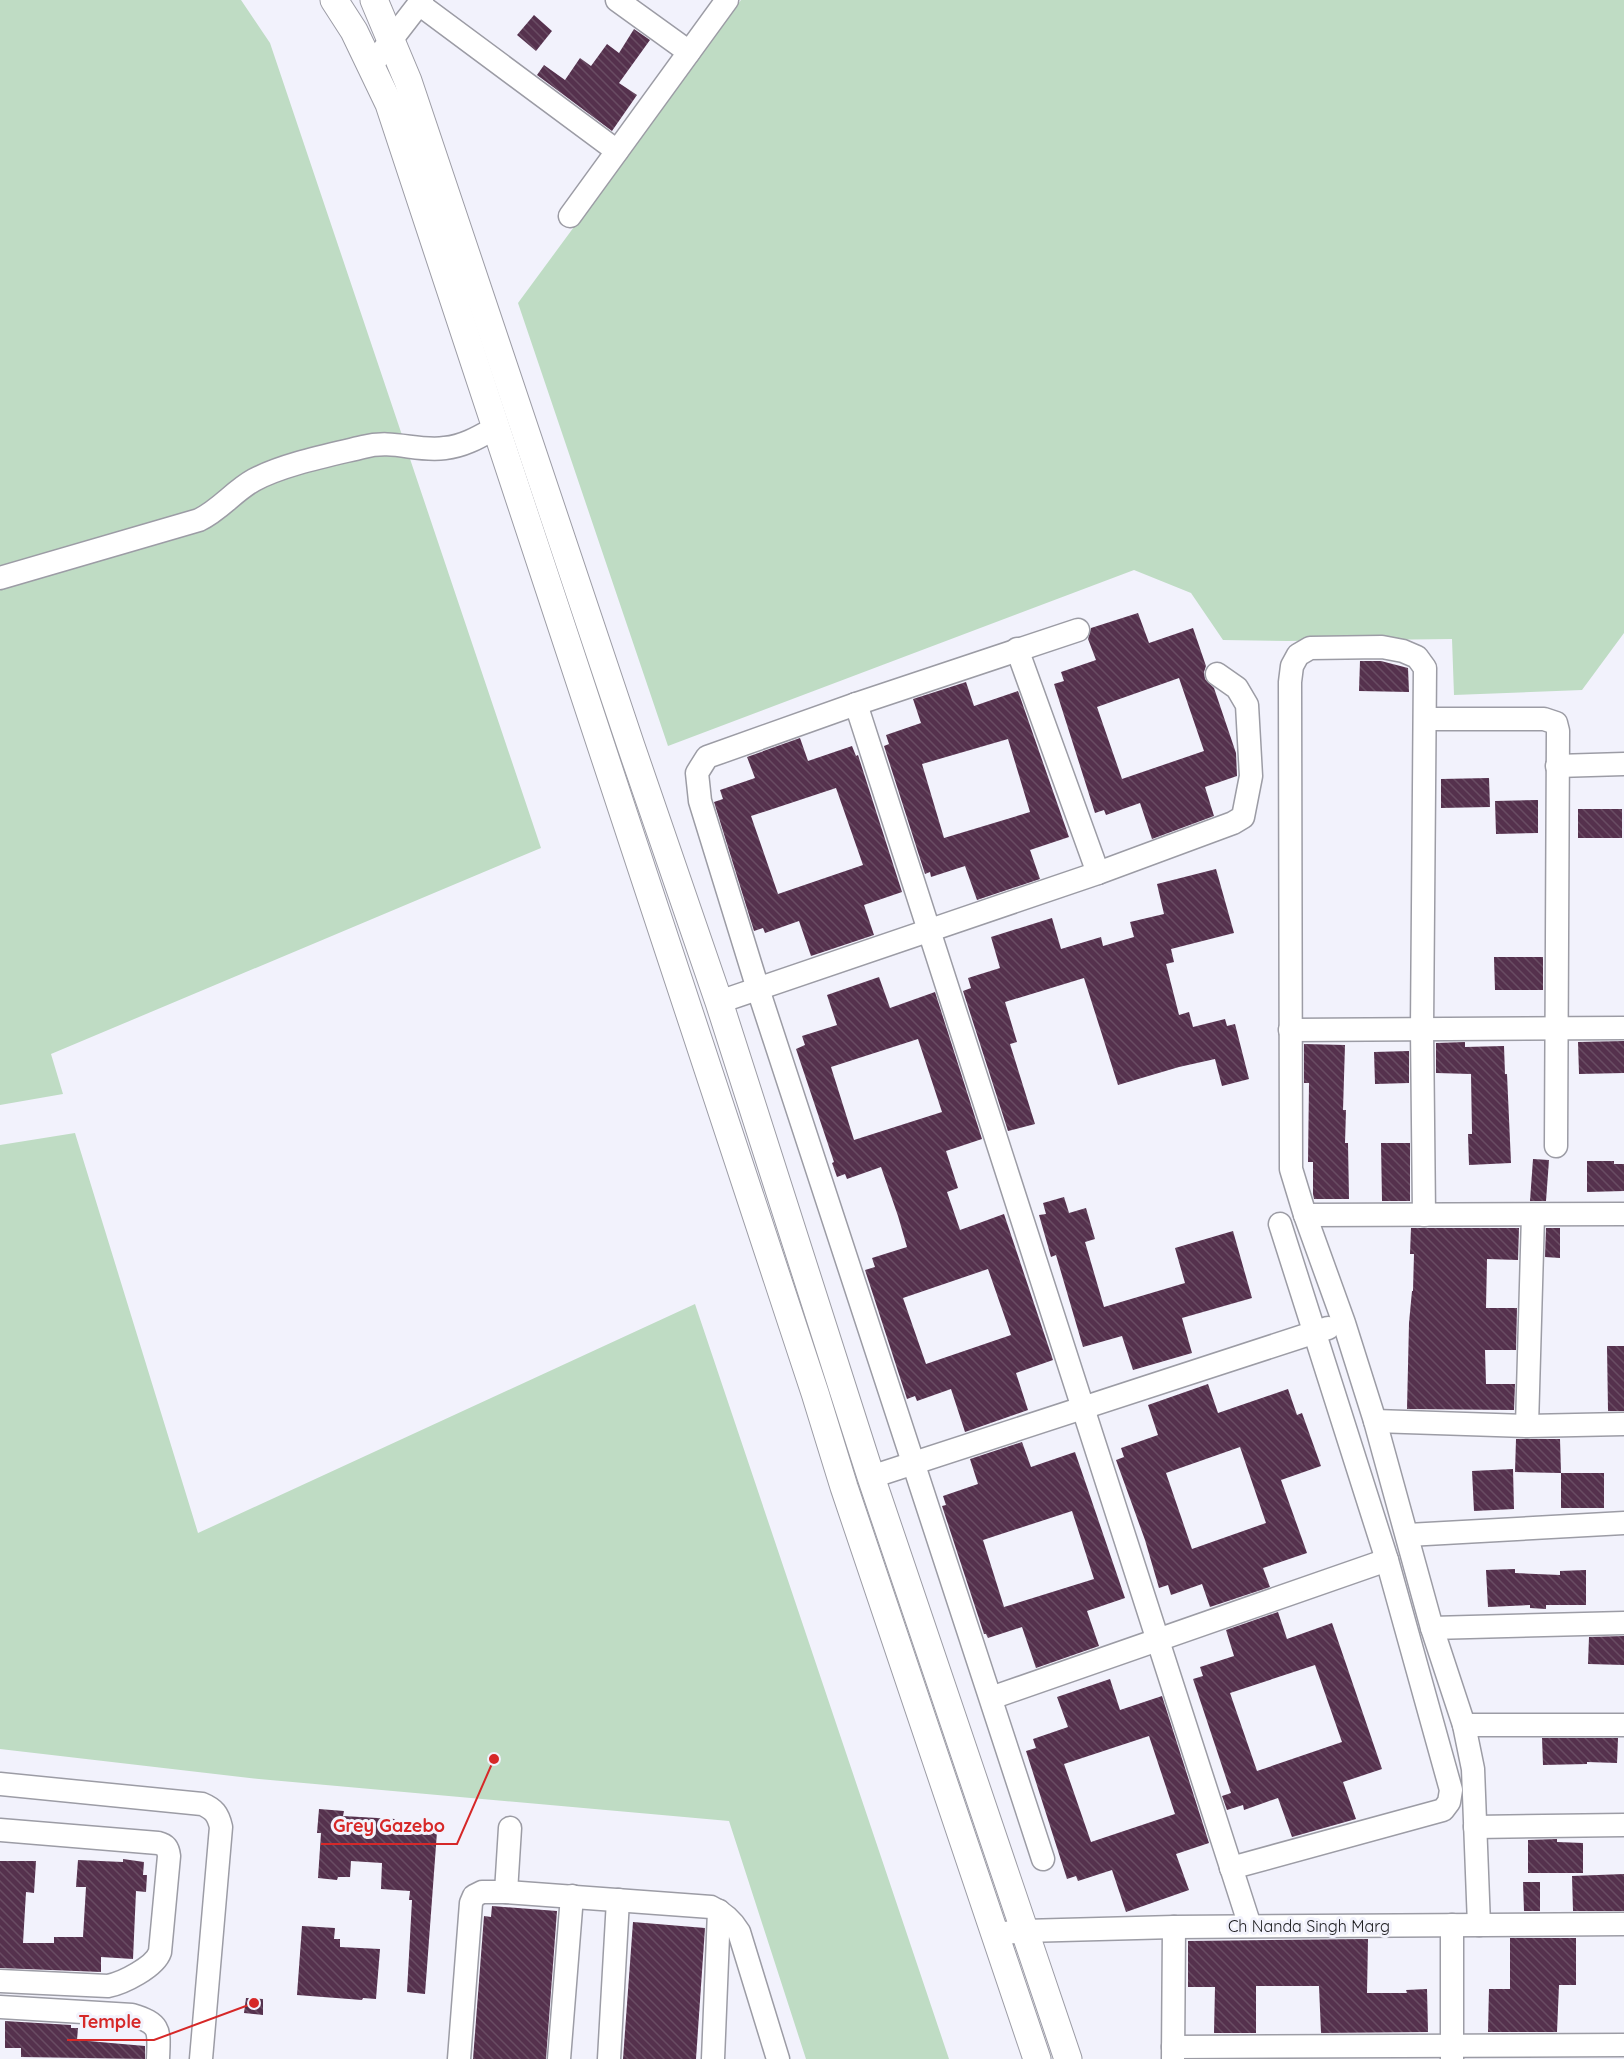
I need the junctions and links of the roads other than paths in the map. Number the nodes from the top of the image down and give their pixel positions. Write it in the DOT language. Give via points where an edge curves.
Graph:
graph roads {
  1 [pos="334,0"];
  2 [pos="374,0"];
  3 [pos="617,0"];
  4 [pos="727,0"];
  5 [pos="421,2"];
  6 [pos="392,40"];
  7 [pos="689,52"];
  8 [pos="371,66"];
  9 [pos="617,151"];
  10 [pos="570,216"];
  11 [pos="495,429"];
  12 [pos="0,578"];
  13 [pos="1078,630"];
  14 [pos="1017,649"];
  15 [pos="1217,674"];
  16 [pos="856,704"];
  17 [pos="1426,718"];
  18 [pos="1624,764"];
  19 [pos="1557,766"];
  20 [pos="1098,873"];
  21 [pos="929,930"];
  22 [pos="758,989"];
  23 [pos="719,1002"];
  24 [pos="1624,1028"];
  25 [pos="1422,1029"];
  26 [pos="1557,1029"];
  27 [pos="1290,1030"];
  28 [pos="1557,1146"];
  29 [pos="1624,1214"];
  30 [pos="1305,1215"];
  31 [pos="1424,1215"];
  32 [pos="1533,1215"];
  33 [pos="1280,1224"];
  34 [pos="1344,1323"];
  35 [pos="1314,1333"];
  36 [pos="842,1385"];
  37 [pos="815,1393"];
  38 [pos="1083,1408"];
  39 [pos="1376,1421"];
  40 [pos="1624,1424"];
  41 [pos="1527,1426"];
  42 [pos="914,1463"];
  43 [pos="870,1478"];
  44 [pos="1624,1523"];
  45 [pos="1408,1535"];
  46 [pos="1387,1560"];
  47 [pos="1624,1623"];
  48 [pos="1432,1628"];
  49 [pos="1157,1639"];
  50 [pos="991,1698"];
  51 [pos="1464,1725"];
  52 [pos="1624,1725"];
  53 [pos="0,1784"];
  54 [pos="1624,1825"];
  55 [pos="1475,1827"];
  56 [pos="510,1828"];
  57 [pos="0,1830"];
  58 [pos="1043,1859"];
  59 [pos="1231,1868"];
  60 [pos="506,1892"];
  61 [pos="572,1896"];
  62 [pos="618,1900"];
  63 [pos="719,1911"];
  64 [pos="1624,1924"];
  65 [pos="1452,1925"];
  66 [pos="1479,1925"];
  67 [pos="1250,1926"];
  68 [pos="1174,1927"];
  69 [pos="1024,1931"];
  70 [pos="995,1934"];
  71 [pos="0,1981"];
  72 [pos="0,2007"];
  73 [pos="1624,2045"];
  74 [pos="1452,2052"];
  75 [pos="1173,2053"];
  76 [pos="158,2059"];
  77 [pos="201,2059"];
  78 [pos="459,2059"];
  79 [pos="559,2059"];
  80 [pos="609,2059"];
  81 [pos="713,2059"];
  82 [pos="778,2059"];
  83 [pos="1037,2059"];
  84 [pos="1068,2059"];
  1 -- 8 [label="street"];
  2 -- 6 [label="street"];
  3 -- 7 [label="street"];
  4 -- 7 [label="street"];
  5 -- 6 [label="street"];
  5 -- 9 [label="street"];
  6 -- 8 [label="street"];
  6 -- 23 [label="street"];
  7 -- 9 [label="street"];
  8 -- 11 [label="street" via="388,104"];
  9 -- 10 [label="street"];
  11 -- 12 [label="street" via="444,449 381,443 274,471 199,520"];
  11 -- 37 [label="street"];
  13 -- 14 [label="street"];
  14 -- 16 [label="street"];
  14 -- 20 [label="street"];
  15 -- 20 [label="street" via="1237,688 1247,705 1251,776 1243,817"];
  16 -- 21 [label="street"];
  16 -- 22 [label="street" via="707,757 697,773 700,801"];
  17 -- 19 [label="street" via="1551,721 1558,730"];
  17 -- 25 [label="street"];
  17 -- 27 [label="street" via="1425,668 1417,657 1403,651 1382,647 1310,648 1298,655 1292,666"];
  18 -- 19 [label="street"];
  19 -- 26 [label="street"];
  20 -- 21 [label="street"];
  21 -- 22 [label="street"];
  21 -- 38 [label="street"];
  22 -- 23 [label="street"];
  22 -- 42 [label="street"];
  23 -- 36 [label="street"];
  24 -- 26 [label="street"];
  25 -- 26 [label="street"];
  25 -- 27 [label="street"];
  25 -- 31 [label="street"];
  26 -- 28 [label="street"];
  27 -- 30 [label="street" via="1291,1169"];
  29 -- 32 [label="street"];
  30 -- 31 [label="street"];
  30 -- 34 [label="street"];
  31 -- 32 [label="street"];
  32 -- 41 [label="street"];
  33 -- 35 [label="street"];
  34 -- 35 [label="street"];
  34 -- 39 [label="street"];
  35 -- 38 [label="street"];
  35 -- 46 [label="street"];
  36 -- 37 [label="street"];
  36 -- 43 [label="street"];
  37 -- 70 [label="street"];
  38 -- 42 [label="street"];
  38 -- 49 [label="street"];
  39 -- 41 [label="street"];
  39 -- 45 [label="street"];
  40 -- 41 [label="street"];
  42 -- 43 [label="street"];
  42 -- 50 [label="street"];
  43 -- 69 [label="street"];
  44 -- 45 [label="street"];
  45 -- 48 [label="street"];
  46 -- 49 [label="street"];
  46 -- 59 [label="street" via="1451,1790 1449,1802 1443,1810"];
  47 -- 48 [label="street"];
  48 -- 51 [label="street"];
  49 -- 50 [label="street"];
  49 -- 59 [label="street"];
  50 -- 58 [label="street"];
  51 -- 52 [label="street"];
  51 -- 55 [label="street" via="1473,1769"];
  53 -- 77 [label="street" via="202,1804 219,1817"];
  54 -- 55 [label="street"];
  55 -- 66 [label="street"];
  56 -- 60 [label="street"];
  57 -- 71 [label="street" via="159,1843 168,1849 169,1856 159,1952 152,1964 123,1982 108,1986"];
  59 -- 67 [label="street"];
  60 -- 61 [label="street"];
  60 -- 78 [label="street" via="482,1892 471,1903"];
  61 -- 62 [label="street"];
  61 -- 79 [label="street"];
  62 -- 63 [label="street" via="711,1907"];
  62 -- 80 [label="street"];
  63 -- 81 [label="street"];
  63 -- 82 [label="street" via="732,1920 739,1932"];
  64 -- 66 [label="street, Ch Nanda Singh Marg"];
  65 -- 66 [label="street, Ch Nanda Singh Marg"];
  65 -- 67 [label="street, Ch Nanda Singh Marg"];
  65 -- 74 [label="street"];
  67 -- 68 [label="street, Ch Nanda Singh Marg"];
  68 -- 69 [label="street, Ch Nanda Singh Marg"];
  68 -- 75 [label="street"];
  69 -- 70 [label="street, Ch Nanda Singh Marg"];
  69 -- 84 [label="street"];
  70 -- 83 [label="street"];
  72 -- 76 [label="street" via="132,2015 154,2026 159,2034"];
  73 -- 74 [label="street"];
  74 -- 75 [label="street"];
}
